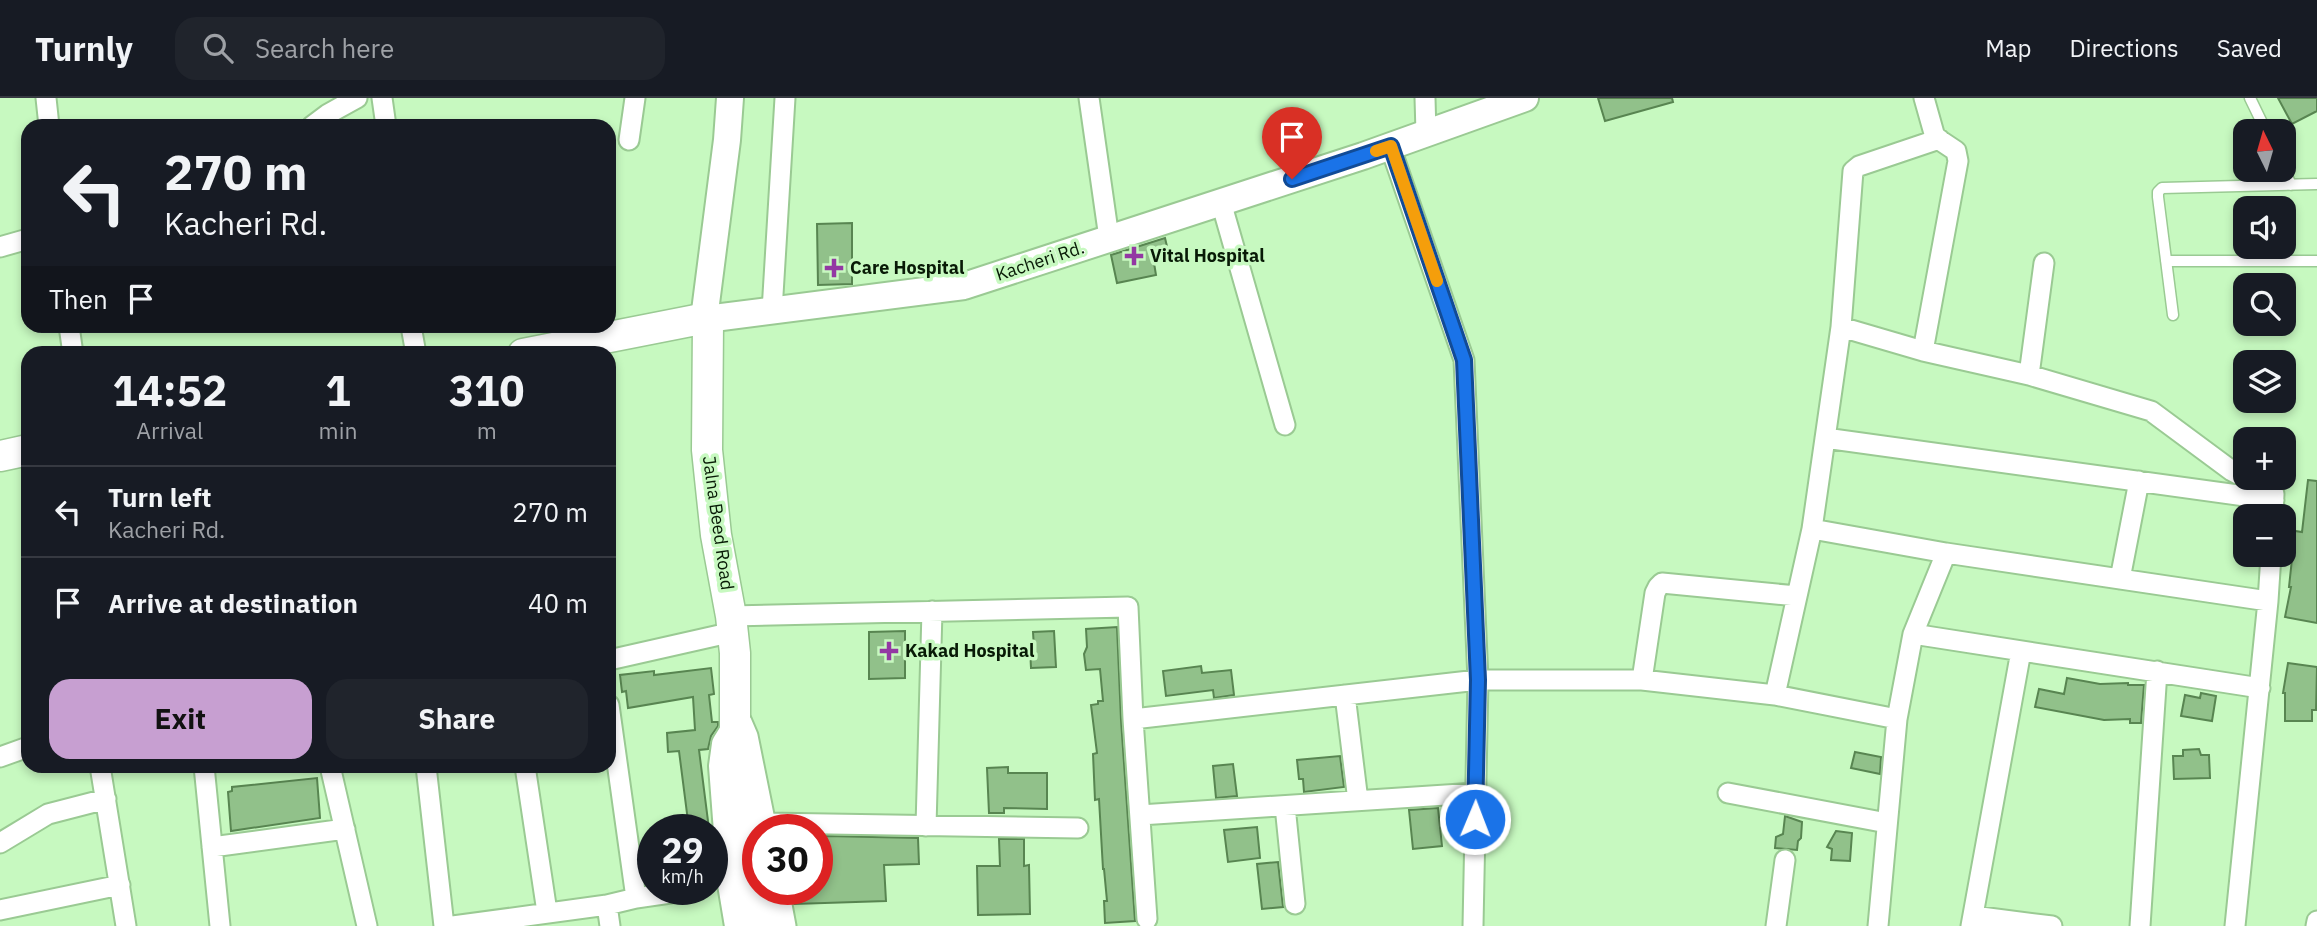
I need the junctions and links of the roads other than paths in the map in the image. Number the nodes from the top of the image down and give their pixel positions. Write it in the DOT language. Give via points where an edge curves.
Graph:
graph roads {
  1 [pos="46,98"];
  2 [pos="358,98"];
  3 [pos="383,98"];
  4 [pos="635,98"];
  5 [pos="730,98"];
  6 [pos="785,98"];
  7 [pos="1089,98"];
  8 [pos="1424,98"];
  9 [pos="1525,98"];
  10 [pos="1924,98"];
  11 [pos="2250,98"];
  12 [pos="48,119"];
  13 [pos="321,119"];
  14 [pos="385,119"];
  15 [pos="2260,119"];
  16 [pos="1426,133"];
  17 [pos="1934,133"];
  18 [pos="629,140"];
  19 [pos="1391,146"];
  20 [pos="2290,182"];
  21 [pos="2317,184"];
  22 [pos="2291,185"];
  23 [pos="1221,202"];
  24 [pos="1110,239"];
  25 [pos="21,241"];
  26 [pos="0,247"];
  27 [pos="2166,261"];
  28 [pos="2317,261"];
  29 [pos="2044,263"];
  30 [pos="772,311"];
  31 [pos="2173,315"];
  32 [pos="705,319"];
  33 [pos="1841,327"];
  34 [pos="565,346"];
  35 [pos="1923,351"];
  36 [pos="2029,375"];
  37 [pos="1285,425"];
  38 [pos="1825,438"];
  39 [pos="21,452"];
  40 [pos="0,456"];
  41 [pos="2139,481"];
  42 [pos="2254,504"];
  43 [pos="2274,504"];
  44 [pos="1812,529"];
  45 [pos="1946,553"];
  46 [pos="2270,567"];
  47 [pos="2120,579"];
  48 [pos="1797,596"];
  49 [pos="2268,601"];
  50 [pos="932,611"];
  51 [pos="732,624"];
  52 [pos="1913,634"];
  53 [pos="2021,651"];
  54 [pos="616,658"];
  55 [pos="2157,671"];
  56 [pos="1478,680"];
  57 [pos="1642,680"];
  58 [pos="2260,688"];
  59 [pos="1345,695"];
  60 [pos="1775,695"];
  61 [pos="735,717"];
  62 [pos="1133,719"];
  63 [pos="1897,719"];
  64 [pos="21,750"];
  65 [pos="616,755"];
  66 [pos="0,757"];
  67 [pos="101,773"];
  68 [pos="205,773"];
  69 [pos="332,773"];
  70 [pos="427,773"];
  71 [pos="526,773"];
  72 [pos="1476,793"];
  73 [pos="1728,793"];
  74 [pos="106,799"];
  75 [pos="1358,801"];
  76 [pos="1285,806"];
  77 [pos="764,814"];
  78 [pos="1140,815"];
  79 [pos="1888,823"];
  80 [pos="833,826"];
  81 [pos="926,826"];
  82 [pos="1078,828"];
  83 [pos="345,829"];
  84 [pos="0,843"];
  85 [pos="212,847"];
  86 [pos="1785,860"];
  87 [pos="120,885"];
  88 [pos="740,886"];
  89 [pos="636,898"];
  90 [pos="1295,904"];
  91 [pos="607,905"];
  92 [pos="782,905"];
  93 [pos="0,910"];
  94 [pos="547,912"];
  95 [pos="1147,919"];
  96 [pos="1972,921"];
  97 [pos="126,926"];
  98 [pos="220,926"];
  99 [pos="368,926"];
  100 [pos="444,926"];
  101 [pos="453,926"];
  102 [pos="610,926"];
  103 [pos="738,926"];
  104 [pos="765,926"];
  105 [pos="786,926"];
  106 [pos="1473,926"];
  107 [pos="1776,926"];
  108 [pos="1878,926"];
  109 [pos="2052,926"];
  110 [pos="2140,926"];
  111 [pos="2235,926"];
  1 -- 12 [label="street"];
  2 -- 13 [label="street"];
  3 -- 14 [label="street"];
  4 -- 18 [label="street"];
  5 -- 32 [label="main road"];
  6 -- 30 [label="street"];
  7 -- 24 [label="street"];
  8 -- 16 [label="street"];
  9 -- 16 [label="main road, Kacheri Rd."];
  10 -- 17 [label="street"];
  11 -- 15 [label="lane"];
  16 -- 19 [label="main road, Kacheri Rd."];
  17 -- 33 [label="street" via="1853,171"];
  17 -- 35 [label="street" via="1956,151 1958,161"];
  19 -- 23 [label="main road, Kacheri Rd."];
  19 -- 56 [label="street" via="1464,360"];
  20 -- 22 [label="lane"];
  21 -- 22 [label="lane"];
  22 -- 27 [label="lane" via="2162,188 2158,197"];
  23 -- 24 [label="main road, Kacheri Rd."];
  23 -- 37 [label="street"];
  24 -- 30 [label="main road, Kacheri Rd." via="964,286"];
  25 -- 26 [label="street"];
  27 -- 28 [label="lane"];
  27 -- 31 [label="lane"];
  29 -- 36 [label="street"];
  30 -- 32 [label="main road, Kacheri Rd."];
  32 -- 34 [label="main road"];
  32 -- 51 [label="main road, Jalna Beed Road" via="709,324 708,450 716,535"];
  33 -- 35 [label="street"];
  33 -- 38 [label="street"];
  35 -- 36 [label="street"];
  36 -- 43 [label="street" via="2151,411 2232,471 2274,494"];
  38 -- 41 [label="street"];
  38 -- 44 [label="street"];
  39 -- 40 [label="main road"];
  41 -- 42 [label="street"];
  41 -- 47 [label="street"];
  44 -- 45 [label="street"];
  44 -- 48 [label="street"];
  45 -- 47 [label="street"];
  45 -- 52 [label="street"];
  46 -- 49 [label="street"];
  47 -- 49 [label="street"];
  48 -- 57 [label="street" via="1662,583 1655,593"];
  48 -- 60 [label="street"];
  49 -- 58 [label="street"];
  50 -- 51 [label="street"];
  50 -- 62 [label="street" via="1128,607"];
  50 -- 81 [label="street"];
  51 -- 54 [label="street"];
  51 -- 61 [label="main road, Jalna Beed Road"];
  52 -- 53 [label="street"];
  52 -- 63 [label="street"];
  53 -- 55 [label="street"];
  53 -- 96 [label="street"];
  55 -- 58 [label="street"];
  55 -- 110 [label="street"];
  56 -- 57 [label="street"];
  56 -- 59 [label="street"];
  56 -- 72 [label="street"];
  57 -- 60 [label="street"];
  58 -- 111 [label="street"];
  59 -- 62 [label="street"];
  59 -- 75 [label="street"];
  60 -- 63 [label="street"];
  61 -- 77 [label="street" via="748,736"];
  61 -- 88 [label="main road, Jalna Beed Road"];
  61 -- 88 [label="main road" via="722,766"];
  62 -- 78 [label="street"];
  63 -- 79 [label="street"];
  64 -- 66 [label="street"];
  65 -- 89 [label="street"];
  67 -- 74 [label="street"];
  68 -- 85 [label="street"];
  69 -- 83 [label="street"];
  70 -- 100 [label="street"];
  71 -- 94 [label="street"];
  72 -- 75 [label="street"];
  72 -- 106 [label="street"];
  73 -- 79 [label="street"];
  74 -- 84 [label="street" via="48,814"];
  74 -- 87 [label="street"];
  75 -- 76 [label="street"];
  76 -- 78 [label="street"];
  76 -- 90 [label="street"];
  78 -- 95 [label="street"];
  79 -- 108 [label="street"];
  80 -- 81 [label="street"];
  81 -- 82 [label="street"];
  83 -- 85 [label="street"];
  83 -- 99 [label="street"];
  85 -- 98 [label="street"];
  86 -- 107 [label="street"];
  87 -- 93 [label="street"];
  87 -- 97 [label="street"];
  88 -- 103 [label="main road"];
  88 -- 104 [label="main road, Jalna Beed Road"];
  89 -- 91 [label="street"];
  91 -- 94 [label="street"];
  91 -- 102 [label="street"];
  92 -- 105 [label="street"];
  94 -- 101 [label="street"];
  96 -- 109 [label="street"];
}
